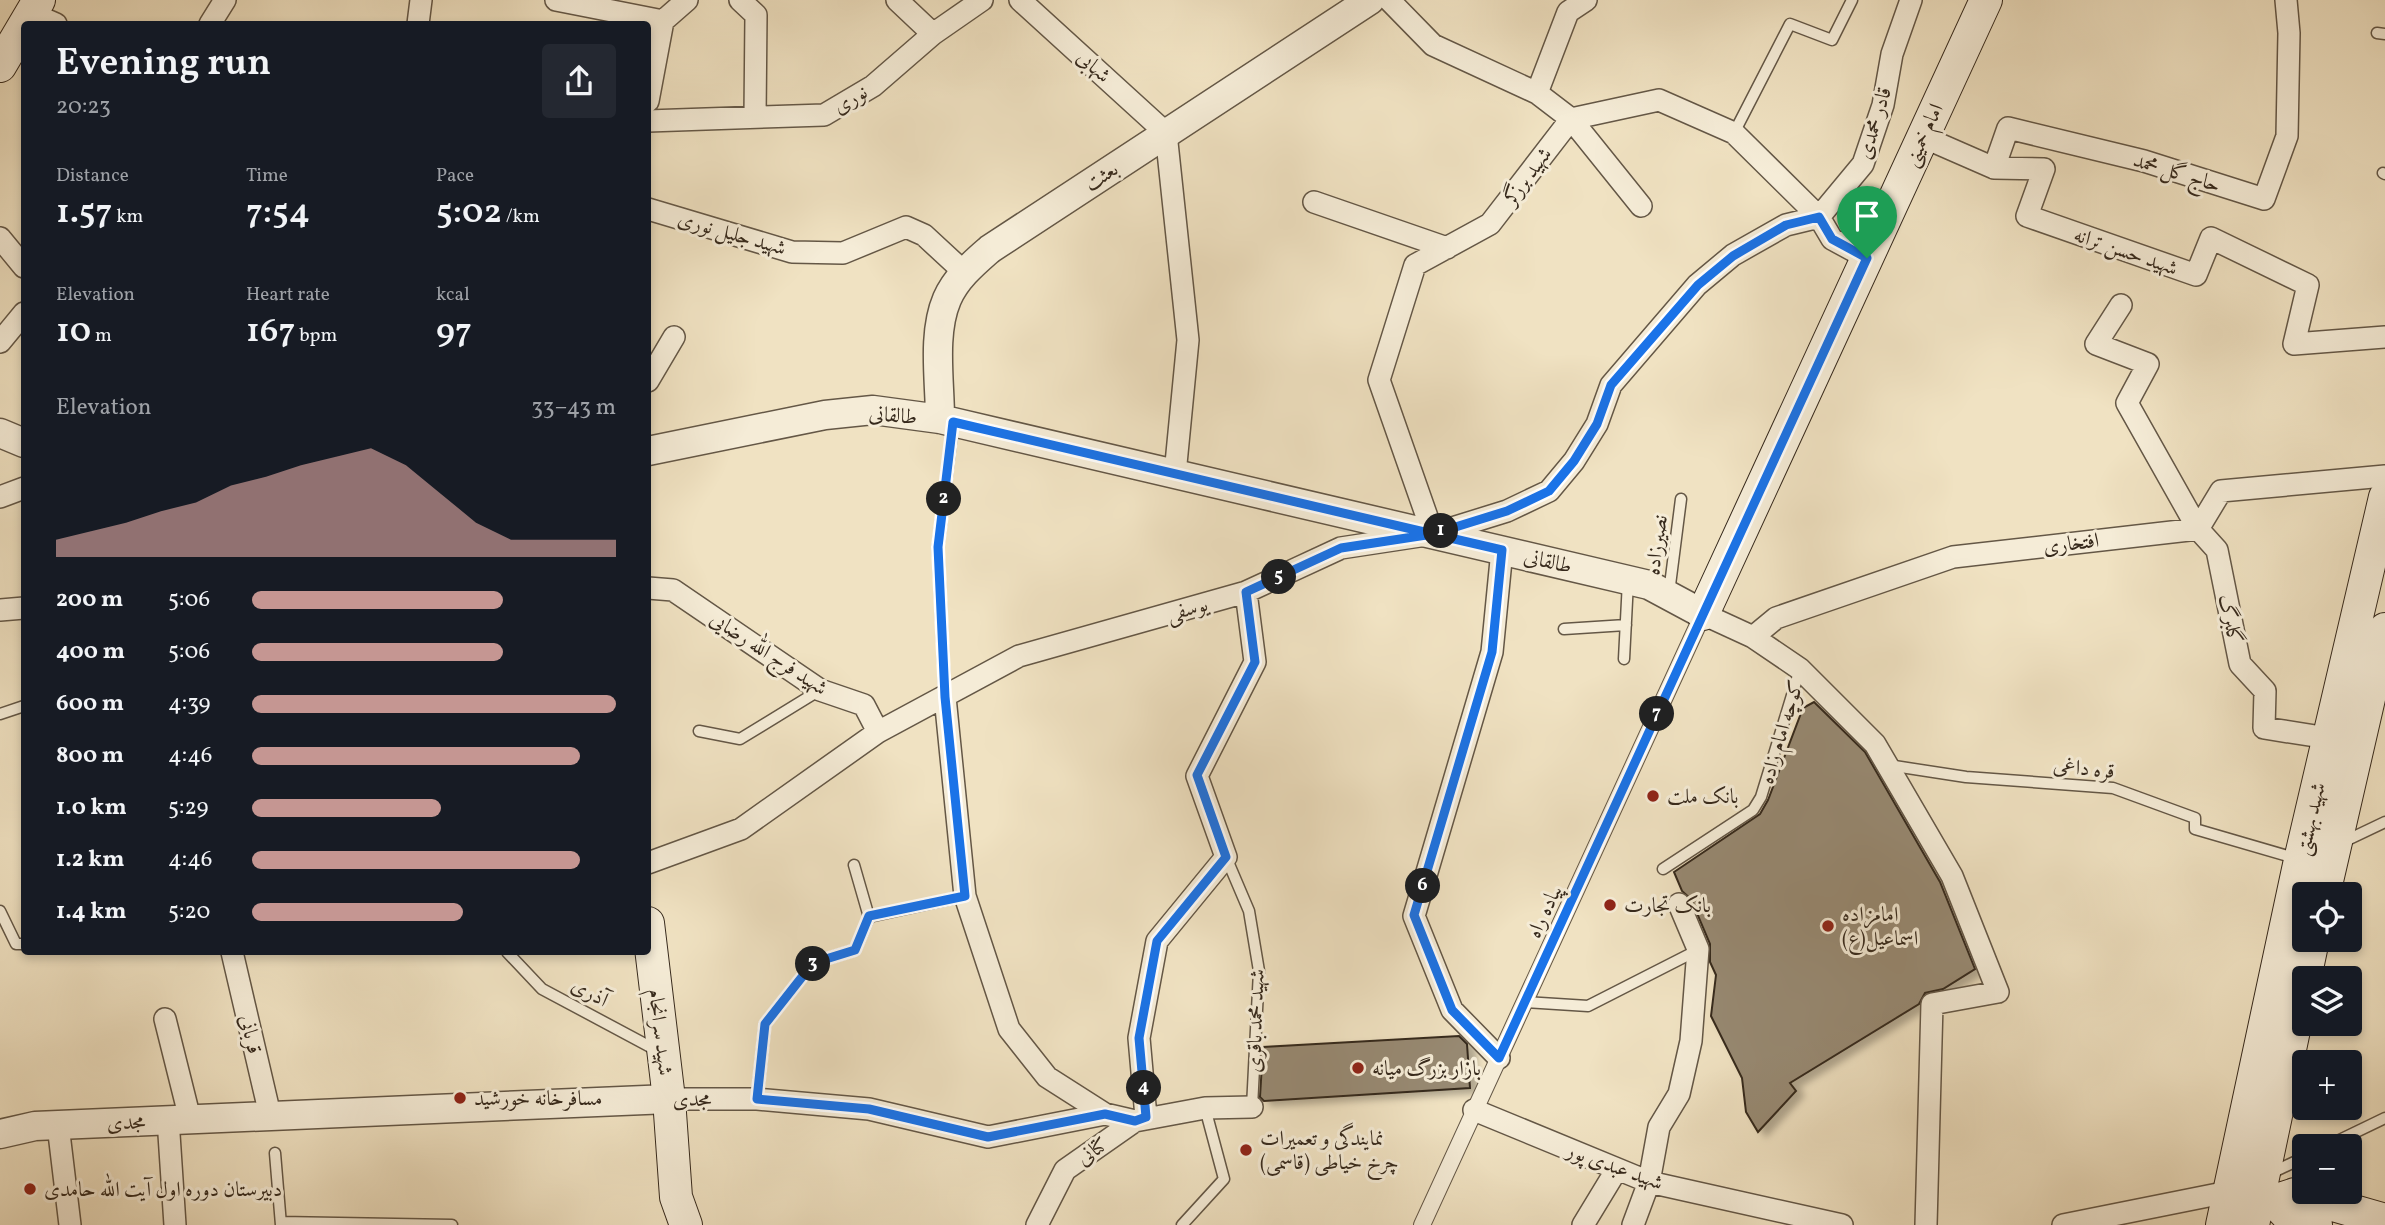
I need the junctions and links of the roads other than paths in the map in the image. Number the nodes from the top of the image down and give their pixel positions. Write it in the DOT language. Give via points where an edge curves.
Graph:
graph roads {
  1 [pos="225,0"];
  2 [pos="421,0"];
  3 [pos="556,0"];
  4 [pos="687,0"];
  5 [pos="740,0"];
  6 [pos="897,0"];
  7 [pos="982,0"];
  8 [pos="1020,0"];
  9 [pos="1370,0"];
  10 [pos="1389,0"];
  11 [pos="1586,0"];
  12 [pos="1852,0"];
  13 [pos="1911,0"];
  14 [pos="1986,0"];
  15 [pos="2286,0"];
  16 [pos="663,20"];
  17 [pos="212,21"];
  18 [pos="418,21"];
  19 [pos="933,34"];
  20 [pos="21,39"];
  21 [pos="0,66"];
  22 [pos="651,85"];
  23 [pos="1537,93"];
  24 [pos="755,116"];
  25 [pos="1571,119"];
  26 [pos="651,121"];
  27 [pos="1166,133"];
  28 [pos="1734,133"];
  29 [pos="1923,137"];
  30 [pos="1994,168"];
  31 [pos="1314,202"];
  32 [pos="1641,206"];
  33 [pos="651,210"];
  34 [pos="1819,217"];
  35 [pos="0,238"];
  36 [pos="1447,248"];
  37 [pos="1867,258"];
  38 [pos="21,263"];
  39 [pos="964,272"];
  40 [pos="2121,305"];
  41 [pos="21,317"];
  42 [pos="674,337"];
  43 [pos="2385,337"];
  44 [pos="0,342"];
  45 [pos="651,376"];
  46 [pos="946,420"];
  47 [pos="0,433"];
  48 [pos="21,442"];
  49 [pos="651,451"];
  50 [pos="1175,474"];
  51 [pos="2385,476"];
  52 [pos="21,489"];
  53 [pos="0,497"];
  54 [pos="2385,497"];
  55 [pos="1681,499"];
  56 [pos="2198,528"];
  57 [pos="1433,534"];
  58 [pos="1502,550"];
  59 [pos="1628,580"];
  60 [pos="651,588"];
  61 [pos="1246,592"];
  62 [pos="1669,595"];
  63 [pos="21,608"];
  64 [pos="0,610"];
  65 [pos="1703,614"];
  66 [pos="1626,625"];
  67 [pos="1564,629"];
  68 [pos="2385,629"];
  69 [pos="1753,637"];
  70 [pos="1624,659"];
  71 [pos="1800,669"];
  72 [pos="820,690"];
  73 [pos="945,697"];
  74 [pos="21,707"];
  75 [pos="0,714"];
  76 [pos="699,731"];
  77 [pos="878,732"];
  78 [pos="2328,738"];
  79 [pos="1885,764"];
  80 [pos="2385,822"];
  81 [pos="2335,845"];
  82 [pos="1226,857"];
  83 [pos="2300,860"];
  84 [pos="651,862"];
  85 [pos="854,865"];
  86 [pos="1664,869"];
  87 [pos="2327,882"];
  88 [pos="965,896"];
  89 [pos="1679,904"];
  90 [pos="0,911"];
  91 [pos="869,916"];
  92 [pos="21,944"];
  93 [pos="651,948"];
  94 [pos="1698,949"];
  95 [pos="2310,952"];
  96 [pos="233,955"];
  97 [pos="510,955"];
  98 [pos="1525,1002"];
  99 [pos="165,1019"];
  100 [pos="664,1054"];
  101 [pos="1499,1058"];
  102 [pos="669,1099"];
  103 [pos="757,1099"];
  104 [pos="1252,1107"];
  105 [pos="1205,1108"];
  106 [pos="1474,1111"];
  107 [pos="1105,1114"];
  108 [pos="270,1115"];
  109 [pos="2385,1118"];
  110 [pos="179,1119"];
  111 [pos="1141,1119"];
  112 [pos="58,1125"];
  113 [pos="0,1134"];
  114 [pos="2352,1134"];
  115 [pos="275,1153"];
  116 [pos="2292,1168"];
  117 [pos="1617,1169"];
  118 [pos="1648,1182"];
  119 [pos="2255,1199"];
  120 [pos="676,1216"];
  121 [pos="2385,1220"];
  122 [pos="283,1224"];
  123 [pos="70,1225"];
  124 [pos="175,1225"];
  125 [pos="452,1225"];
  126 [pos="1037,1225"];
  127 [pos="1182,1225"];
  128 [pos="1422,1225"];
  129 [pos="1583,1225"];
  130 [pos="1633,1225"];
  131 [pos="1842,1225"];
  132 [pos="1926,1225"];
  133 [pos="2063,1225"];
  134 [pos="2222,1225"];
  135 [pos="2316,1225"];
  1 -- 17 [label="street"];
  2 -- 18 [label="street"];
  3 -- 16 [label="street"];
  4 -- 16 [label="street"];
  5 -- 24 [label="street" via="756,15"];
  6 -- 19 [label="street"];
  7 -- 19 [label="street, نوری"];
  8 -- 27 [label="street, شهابی"];
  9 -- 27 [label="street, بعثت"];
  10 -- 23 [label="street" via="1433,45"];
  11 -- 23 [label="street" via="1568,12"];
  12 -- 28 [label="lane" via="1832,40 1790,24"];
  13 -- 34 [label="street, قادر محمدی" via="1863,164"];
  14 -- 29 [label="main road, امام خمینی"];
  15 -- 30 [label="street, حاج گل محمد" via="2287,136 2264,200 2144,161 2008,128"];
  16 -- 22 [label="street"];
  19 -- 24 [label="street, نوری" via="873,86 824,115"];
  20 -- 21 [label="main road"];
  23 -- 25 [label="street"];
  24 -- 26 [label="street, نوری"];
  25 -- 28 [label="street" via="1659,100"];
  25 -- 32 [label="street"];
  25 -- 36 [label="street, شهید برزگر" via="1490,224"];
  27 -- 39 [label="street, بعثت" via="990,249"];
  27 -- 50 [label="street" via="1188,340"];
  28 -- 34 [label="street"];
  29 -- 30 [label="street"];
  29 -- 37 [label="main road, امام خمینی"];
  30 -- 43 [label="street, شهید حسن ترانه" via="2044,169 2027,216 2196,275 2211,238 2308,285 2294,344"];
  31 -- 36 [label="street"];
  33 -- 39 [label="street, شهید جلیل نوری" via="792,252 844,253 906,227 924,235"];
  34 -- 37 [label="street" via="1832,239"];
  34 -- 57 [label="street" via="1786,225 1733,256 1698,285 1611,385 1591,433 1549,491 1507,511"];
  35 -- 38 [label="street"];
  36 -- 57 [label="street, شهید برزگر" via="1415,265 1379,380"];
  37 -- 65 [label="main road, امام خمینی"];
  39 -- 46 [label="street, بعثت" via="947,299 940,332"];
  40 -- 56 [label="street" via="2096,344 2148,364 2127,403"];
  41 -- 44 [label="street"];
  42 -- 45 [label="street"];
  46 -- 49 [label="street, طالقانی" via="873,410 825,415"];
  46 -- 50 [label="street, طالقانی"];
  46 -- 73 [label="lane" via="938,547"];
  47 -- 48 [label="street"];
  50 -- 57 [label="street, طالقانی"];
  51 -- 56 [label="street" via="2221,491"];
  52 -- 53 [label="street"];
  54 -- 78 [label="main road, شهید بهشتی"];
  55 -- 62 [label="lane, نصیرزاده"];
  56 -- 69 [label="street, افتخاری" via="1953,557 1776,618"];
  56 -- 78 [label="street, گلبرگ" via="2217,550 2240,664 2264,691 2264,728"];
  57 -- 58 [label="street, طالقانی"];
  57 -- 61 [label="street, یوسفی" via="1341,548"];
  58 -- 59 [label="street, طالقانی"];
  58 -- 101 [label="street" via="1492,652 1414,915 1452,1010"];
  59 -- 62 [label="street, طالقانی"];
  59 -- 66 [label="lane"];
  60 -- 72 [label="street, شهید فرج الله رضایی" via="673,590"];
  61 -- 73 [label="street, یوسفی" via="1019,656"];
  61 -- 82 [label="street, شهید محمد باقری" via="1255,662 1197,775"];
  62 -- 65 [label="street, طالقانی"];
  63 -- 64 [label="street"];
  65 -- 69 [label="street"];
  65 -- 98 [label="street, پیاده راه"];
  66 -- 67 [label="lane"];
  66 -- 70 [label="lane"];
  68 -- 81 [label="main road, شهید بهشتی"];
  69 -- 71 [label="street"];
  71 -- 79 [label="street" via="1875,744"];
  71 -- 86 [label="lane, کوچه امام زاده" via="1753,810"];
  72 -- 76 [label="lane" via="740,739"];
  72 -- 77 [label="street, شهید فرج الله رضایی" via="864,705"];
  73 -- 77 [label="street, یوسفی"];
  73 -- 88 [label="street"];
  74 -- 75 [label="lane"];
  77 -- 84 [label="street, یوسفی" via="741,829"];
  78 -- 83 [label="main road, شهید بهشتی"];
  79 -- 83 [label="lane, قره داغی" via="1966,777 2113,788 2195,818 2195,829"];
  79 -- 132 [label="street" via="1952,876 1998,992 1932,1004"];
  80 -- 81 [label="lane"];
  81 -- 87 [label="main road, شهید بهشتی"];
  82 -- 104 [label="lane, شهید محمد باقری" via="1249,911 1259,971"];
  82 -- 111 [label="street" via="1157,941 1139,1038"];
  83 -- 119 [label="main road, شهید بهشتی"];
  85 -- 91 [label="lane"];
  88 -- 91 [label="lane"];
  88 -- 107 [label="street" via="1009,1028 1047,1077"];
  89 -- 94 [label="street"];
  90 -- 92 [label="lane" via="16,944"];
  91 -- 103 [label="lane" via="855,950 813,963 765,1024"];
  93 -- 100 [label="main road, شهید سرانجام"];
  94 -- 98 [label="lane" via="1588,1006"];
  94 -- 118 [label="street" via="1685,1074 1659,1127"];
  95 -- 119 [label="main road, شهید بهشتی"];
  96 -- 108 [label="street, قربانی"];
  97 -- 100 [label="lane, آذری" via="542,989"];
  98 -- 101 [label="street, پیاده راه"];
  99 -- 110 [label="street"];
  100 -- 102 [label="main road, شهید سرانجام"];
  101 -- 106 [label="street, پیاده راه"];
  102 -- 103 [label="street, مجدی"];
  102 -- 108 [label="street, مجدی"];
  102 -- 120 [label="main road, شهید سرانجام"];
  103 -- 107 [label="street, مجدی" via="869,1109 988,1137"];
  104 -- 105 [label="street, مجدی"];
  105 -- 111 [label="street, مجدی"];
  105 -- 127 [label="lane" via="1224,1179"];
  106 -- 117 [label="street, شهید عبدی پور"];
  106 -- 128 [label="street, پیاده راه"];
  107 -- 111 [label="street, مجدی"];
  108 -- 110 [label="street, مجدی"];
  109 -- 114 [label="lane"];
  110 -- 112 [label="street, مجدی"];
  110 -- 124 [label="street"];
  111 -- 126 [label="street, کتانی" via="1065,1170"];
  112 -- 113 [label="street, مجدی"];
  112 -- 123 [label="street"];
  115 -- 122 [label="lane"];
  116 -- 119 [label="lane"];
  117 -- 118 [label="street, شهید عبدی پور"];
  117 -- 129 [label="street"];
  118 -- 130 [label="street"];
  118 -- 131 [label="street, شهید عبدی پور"];
  119 -- 121 [label="main road" via="2294,1194"];
  119 -- 133 [label="street"];
  119 -- 134 [label="main road, شهید بهشتی"];
  119 -- 135 [label="main road" via="2290,1218"];
  122 -- 125 [label="lane"];
}
